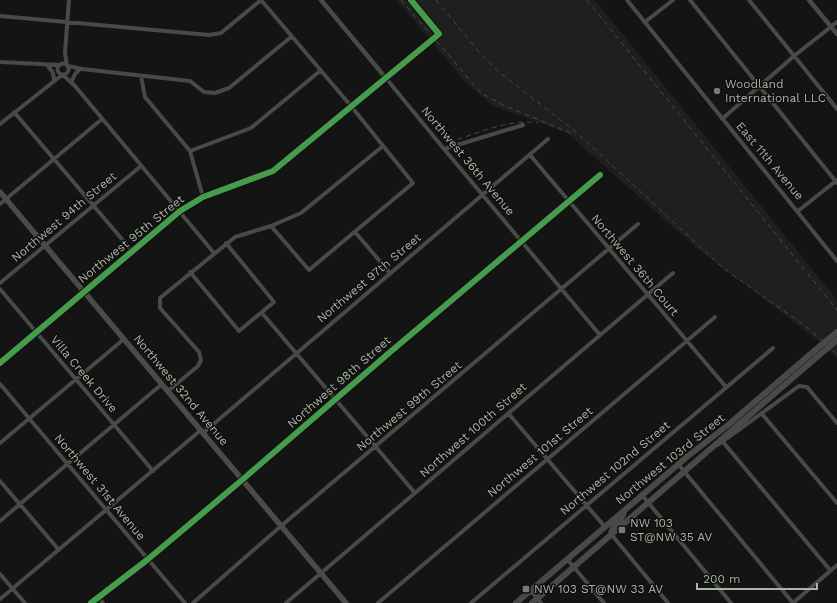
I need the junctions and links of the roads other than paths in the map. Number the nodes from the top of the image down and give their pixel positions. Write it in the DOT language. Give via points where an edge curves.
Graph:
graph roads {
  1 [pos="69,0"];
  2 [pos="261,0"];
  3 [pos="321,0"];
  4 [pos="411,0"];
  5 [pos="627,0"];
  6 [pos="673,0"];
  7 [pos="690,0"];
  8 [pos="749,0"];
  9 [pos="809,0"];
  10 [pos="0,16"];
  11 [pos="67,22"];
  12 [pos="645,22"];
  13 [pos="837,22"];
  14 [pos="831,27"];
  15 [pos="837,34"];
  16 [pos="292,37"];
  17 [pos="65,52"];
  18 [pos="794,56"];
  19 [pos="0,62"];
  20 [pos="60,65"];
  21 [pos="48,66"];
  22 [pos="67,66"];
  23 [pos="80,70"];
  24 [pos="320,71"];
  25 [pos="63,73"];
  26 [pos="141,76"];
  27 [pos="385,77"];
  28 [pos="54,80"];
  29 [pos="72,81"];
  30 [pos="760,85"];
  31 [pos="75,86"];
  32 [pos="351,106"];
  33 [pos="837,109"];
  34 [pos="14,112"];
  35 [pos="102,119"];
  36 [pos="722,119"];
  37 [pos="0,124"];
  38 [pos="523,124"];
  39 [pos="548,139"];
  40 [pos="383,146"];
  41 [pos="444,149"];
  42 [pos="190,151"];
  43 [pos="530,155"];
  44 [pos="53,159"];
  45 [pos="141,166"];
  46 [pos="600,175"];
  47 [pos="836,181"];
  48 [pos="0,192"];
  49 [pos="484,195"];
  50 [pos="203,197"];
  51 [pos="6,199"];
  52 [pos="568,202"];
  53 [pos="0,204"];
  54 [pos="93,206"];
  55 [pos="180,211"];
  56 [pos="798,211"];
  57 [pos="638,224"];
  58 [pos="272,226"];
  59 [pos="355,232"];
  60 [pos="522,241"];
  61 [pos="226,244"];
  62 [pos="45,246"];
  63 [pos="609,249"];
  64 [pos="132,251"];
  65 [pos="214,253"];
  66 [pos="837,261"];
  67 [pos="190,272"];
  68 [pos="390,273"];
  69 [pos="673,273"];
  70 [pos="0,283"];
  71 [pos="0,289"];
  72 [pos="562,289"];
  73 [pos="84,292"];
  74 [pos="647,295"];
  75 [pos="262,313"];
  76 [pos="715,317"];
  77 [pos="837,332"];
  78 [pos="36,333"];
  79 [pos="600,335"];
  80 [pos="124,339"];
  81 [pos="837,340"];
  82 [pos="687,342"];
  83 [pos="773,348"];
  84 [pos="297,352"];
  85 [pos="816,353"];
  86 [pos="0,363"];
  87 [pos="76,380"];
  88 [pos="0,384"];
  89 [pos="162,384"];
  90 [pos="726,387"];
  91 [pos="168,391"];
  92 [pos="336,399"];
  93 [pos="508,413"];
  94 [pos="762,414"];
  95 [pos="29,418"];
  96 [pos="837,424"];
  97 [pos="114,425"];
  98 [pos="202,431"];
  99 [pos="723,442"];
  100 [pos="0,443"];
  101 [pos="377,446"];
  102 [pos="702,456"];
  103 [pos="547,460"];
  104 [pos="67,464"];
  105 [pos="678,464"];
  106 [pos="152,471"];
  107 [pos="684,471"];
  108 [pos="242,480"];
  109 [pos="0,481"];
  110 [pos="416,493"];
  111 [pos="642,495"];
  112 [pos="648,502"];
  113 [pos="837,503"];
  114 [pos="20,504"];
  115 [pos="586,506"];
  116 [pos="106,510"];
  117 [pos="624,511"];
  118 [pos="0,521"];
  119 [pos="281,526"];
  120 [pos="605,527"];
  121 [pos="611,534"];
  122 [pos="59,550"];
  123 [pos="592,551"];
  124 [pos="567,559"];
  125 [pos="147,560"];
  126 [pos="837,565"];
  127 [pos="574,566"];
  128 [pos="830,570"];
  129 [pos="321,573"];
  130 [pos="0,574"];
  131 [pos="13,589"];
  132 [pos="531,591"];
  133 [pos="98,597"];
  134 [pos="0,599"];
  135 [pos="539,601"];
  136 [pos="25,603"];
  137 [pos="91,603"];
  138 [pos="103,603"];
  139 [pos="185,603"];
  140 [pos="193,603"];
  141 [pos="286,603"];
  142 [pos="346,603"];
  143 [pos="378,603"];
  144 [pos="471,603"];
  145 [pos="516,603"];
  146 [pos="532,603"];
  147 [pos="604,603"];
  148 [pos="668,603"];
  149 [pos="731,603"];
  150 [pos="793,603"];
  1 -- 11 [label="street"];
  2 -- 11 [label="street" via="221,34"];
  2 -- 16 [label="street"];
  3 -- 27 [label="street, Northwest 36th Avenue"];
  4 -- 27 [label="street, Northwest 95th Street" via="439,34"];
  5 -- 12 [label="street, East 11th Avenue"];
  6 -- 12 [label="street"];
  7 -- 30 [label="street"];
  8 -- 18 [label="street"];
  9 -- 14 [label="street"];
  10 -- 11 [label="street"];
  11 -- 17 [label="street"];
  12 -- 36 [label="street, East 11th Avenue"];
  13 -- 14 [label="street"];
  14 -- 15 [label="street"];
  14 -- 18 [label="street"];
  16 -- 24 [label="street"];
  16 -- 26 [label="street" via="229,88 215,93 204,92 190,81"];
  17 -- 20 [label="street"];
  17 -- 22 [label="street"];
  18 -- 30 [label="street"];
  18 -- 33 [label="street"];
  19 -- 21 [label="street"];
  20 -- 21 [label="street"];
  20 -- 22 [label="street"];
  20 -- 25 [label="street"];
  21 -- 25 [label="street"];
  21 -- 28 [label="street"];
  22 -- 23 [label="street"];
  22 -- 25 [label="street"];
  23 -- 25 [label="street"];
  23 -- 26 [label="street"];
  23 -- 29 [label="street"];
  24 -- 32 [label="street"];
  24 -- 42 [label="street" via="251,128"];
  25 -- 28 [label="street"];
  25 -- 29 [label="street"];
  25 -- 31 [label="street"];
  26 -- 42 [label="street" via="145,97"];
  27 -- 32 [label="street, Northwest 95th Street"];
  27 -- 41 [label="street, Northwest 36th Avenue"];
  28 -- 34 [label="street"];
  29 -- 31 [label="street"];
  30 -- 36 [label="street"];
  30 -- 47 [label="street"];
  31 -- 35 [label="street"];
  32 -- 40 [label="street"];
  32 -- 50 [label="street, Northwest 95th Street" via="273,171"];
  34 -- 37 [label="street"];
  34 -- 44 [label="street"];
  35 -- 44 [label="street"];
  35 -- 45 [label="street"];
  36 -- 56 [label="street, East 11th Avenue"];
  38 -- 41 [label="street"];
  39 -- 43 [label="street, Northwest 97th Street"];
  40 -- 58 [label="street" via="301,213"];
  40 -- 59 [label="street" via="413,183"];
  41 -- 49 [label="street, Northwest 36th Avenue"];
  42 -- 50 [label="street"];
  43 -- 49 [label="street, Northwest 97th Street"];
  43 -- 52 [label="street, Northwest 36th Court"];
  44 -- 51 [label="street"];
  44 -- 54 [label="street"];
  45 -- 54 [label="street, Northwest 94th Street"];
  45 -- 55 [label="street"];
  46 -- 52 [label="street, Northwest 98th Street"];
  47 -- 56 [label="street"];
  48 -- 51 [label="main road, Northwest 32nd Avenue"];
  49 -- 60 [label="street, Northwest 36th Avenue"];
  49 -- 68 [label="street, Northwest 97th Street"];
  50 -- 55 [label="street, Northwest 95th Street"];
  51 -- 53 [label="street"];
  51 -- 62 [label="main road, Northwest 32nd Avenue"];
  52 -- 60 [label="street, Northwest 98th Street"];
  52 -- 63 [label="street, Northwest 36th Court"];
  54 -- 62 [label="street, Northwest 94th Street"];
  54 -- 64 [label="street"];
  55 -- 64 [label="street, Northwest 95th Street"];
  55 -- 65 [label="street"];
  56 -- 66 [label="street, East 11th Avenue"];
  57 -- 63 [label="street, Northwest 99th Street"];
  58 -- 59 [label="street" via="309,270"];
  58 -- 61 [label="street" via="235,237"];
  59 -- 68 [label="street"];
  60 -- 72 [label="street, Northwest 36th Avenue"];
  60 -- 92 [label="street, Northwest 98th Street"];
  61 -- 65 [label="street"];
  61 -- 75 [label="street" via="274,302"];
  62 -- 70 [label="street, Northwest 94th Street"];
  62 -- 73 [label="main road, Northwest 32nd Avenue"];
  63 -- 72 [label="street, Northwest 99th Street"];
  63 -- 74 [label="street, Northwest 36th Court"];
  64 -- 73 [label="street, Northwest 95th Street"];
  65 -- 67 [label="street"];
  67 -- 75 [label="street" via="239,331"];
  67 -- 91 [label="street" via="160,298 160,308 198,352 201,360 198,366"];
  68 -- 84 [label="street, Northwest 97th Street"];
  69 -- 74 [label="street, Northwest 100th Street"];
  71 -- 78 [label="street, Villa Creek Drive"];
  72 -- 79 [label="street, Northwest 36th Avenue"];
  72 -- 101 [label="street, Northwest 99th Street"];
  73 -- 78 [label="street, Northwest 95th Street"];
  73 -- 80 [label="main road, Northwest 32nd Avenue"];
  74 -- 79 [label="street, Northwest 100th Street"];
  74 -- 82 [label="street, Northwest 36th Court"];
  75 -- 84 [label="street"];
  76 -- 82 [label="street, Northwest 101st Street"];
  77 -- 85 [label="main road, Northwest 103rd Street, bridge"];
  78 -- 86 [label="street, Northwest 95th Street"];
  78 -- 87 [label="street, Villa Creek Drive"];
  79 -- 93 [label="street, Northwest 100th Street"];
  80 -- 87 [label="street"];
  80 -- 89 [label="main road, Northwest 32nd Avenue"];
  81 -- 85 [label="main road, Northwest 103rd Street, bridge"];
  82 -- 90 [label="street, Northwest 36th Court"];
  82 -- 103 [label="street, Northwest 101st Street"];
  83 -- 90 [label="street, Northwest 102nd Street"];
  84 -- 92 [label="street"];
  84 -- 98 [label="street, Northwest 97th Street"];
  85 -- 102 [label="main road, Northwest 103rd Street"];
  85 -- 105 [label="main road, Northwest 103rd Street"];
  87 -- 95 [label="street"];
  87 -- 97 [label="street, Villa Creek Drive"];
  88 -- 95 [label="street, Northwest 31st Avenue"];
  89 -- 91 [label="main road, Northwest 32nd Avenue"];
  89 -- 97 [label="street"];
  90 -- 115 [label="street, Northwest 102nd Street"];
  91 -- 98 [label="main road, Northwest 32nd Avenue"];
  92 -- 101 [label="street"];
  92 -- 108 [label="street, Northwest 98th Street"];
  93 -- 103 [label="street"];
  93 -- 110 [label="street, Northwest 100th Street"];
  94 -- 96 [label="street, Northwest 103rd Street" via="799,386 807,387"];
  94 -- 99 [label="street, Northwest 103rd Street"];
  94 -- 113 [label="street"];
  95 -- 100 [label="street"];
  95 -- 104 [label="street, Northwest 31st Avenue"];
  97 -- 104 [label="street"];
  97 -- 106 [label="street, Villa Creek Drive"];
  98 -- 106 [label="street, Northwest 97th Street"];
  98 -- 108 [label="main road, Northwest 32nd Avenue"];
  99 -- 102 [label="street, Northwest 103rd Street"];
  99 -- 128 [label="street"];
  101 -- 110 [label="street"];
  101 -- 119 [label="street, Northwest 99th Street"];
  102 -- 107 [label="main road, Northwest 103rd Street"];
  103 -- 115 [label="street"];
  103 -- 143 [label="street, Northwest 101st Street"];
  104 -- 114 [label="street"];
  104 -- 116 [label="street, Northwest 31st Avenue"];
  105 -- 107 [label="street"];
  105 -- 111 [label="main road, Northwest 103rd Street"];
  106 -- 116 [label="street, Northwest 97th Street"];
  107 -- 112 [label="main road, Northwest 103rd Street"];
  107 -- 150 [label="street"];
  108 -- 119 [label="main road, Northwest 32nd Avenue"];
  108 -- 125 [label="street, Northwest 98th Street"];
  109 -- 114 [label="street"];
  110 -- 129 [label="street, Northwest 100th Street"];
  111 -- 112 [label="street"];
  111 -- 117 [label="main road, Northwest 103rd Street"];
  112 -- 121 [label="main road, Northwest 103rd Street"];
  112 -- 149 [label="street"];
  114 -- 118 [label="street"];
  114 -- 122 [label="street"];
  115 -- 120 [label="street"];
  115 -- 144 [label="street, Northwest 102nd Street"];
  116 -- 122 [label="street, Northwest 97th Street"];
  116 -- 125 [label="street, Northwest 31st Avenue"];
  117 -- 120 [label="main road, Northwest 103rd Street"];
  117 -- 121 [label="main road" via="621,519 613,526"];
  119 -- 129 [label="main road, Northwest 32nd Avenue"];
  119 -- 140 [label="street, Northwest 99th Street"];
  120 -- 123 [label="main road" via="604,536"];
  120 -- 124 [label="main road, Northwest 103rd Street"];
  121 -- 123 [label="main road, Northwest 103rd Street"];
  121 -- 148 [label="street"];
  122 -- 131 [label="street, Northwest 97th Street"];
  123 -- 127 [label="main road, Northwest 103rd Street"];
  124 -- 127 [label="street"];
  124 -- 132 [label="main road, Northwest 103rd Street"];
  125 -- 133 [label="street, Northwest 98th Street"];
  125 -- 139 [label="street, Northwest 31st Avenue"];
  126 -- 128 [label="street"];
  127 -- 135 [label="main road, Northwest 103rd Street"];
  127 -- 147 [label="street"];
  128 -- 150 [label="street"];
  129 -- 141 [label="street, Northwest 100th Street"];
  129 -- 142 [label="main road, Northwest 32nd Avenue"];
  130 -- 131 [label="street"];
  131 -- 134 [label="street, Northwest 97th Street"];
  131 -- 136 [label="street"];
  132 -- 135 [label="street"];
  132 -- 145 [label="main road, Northwest 103rd Street"];
  133 -- 137 [label="street, Northwest 98th Street"];
  133 -- 138 [label="street"];
  135 -- 146 [label="main road, Northwest 103rd Street"];
}
